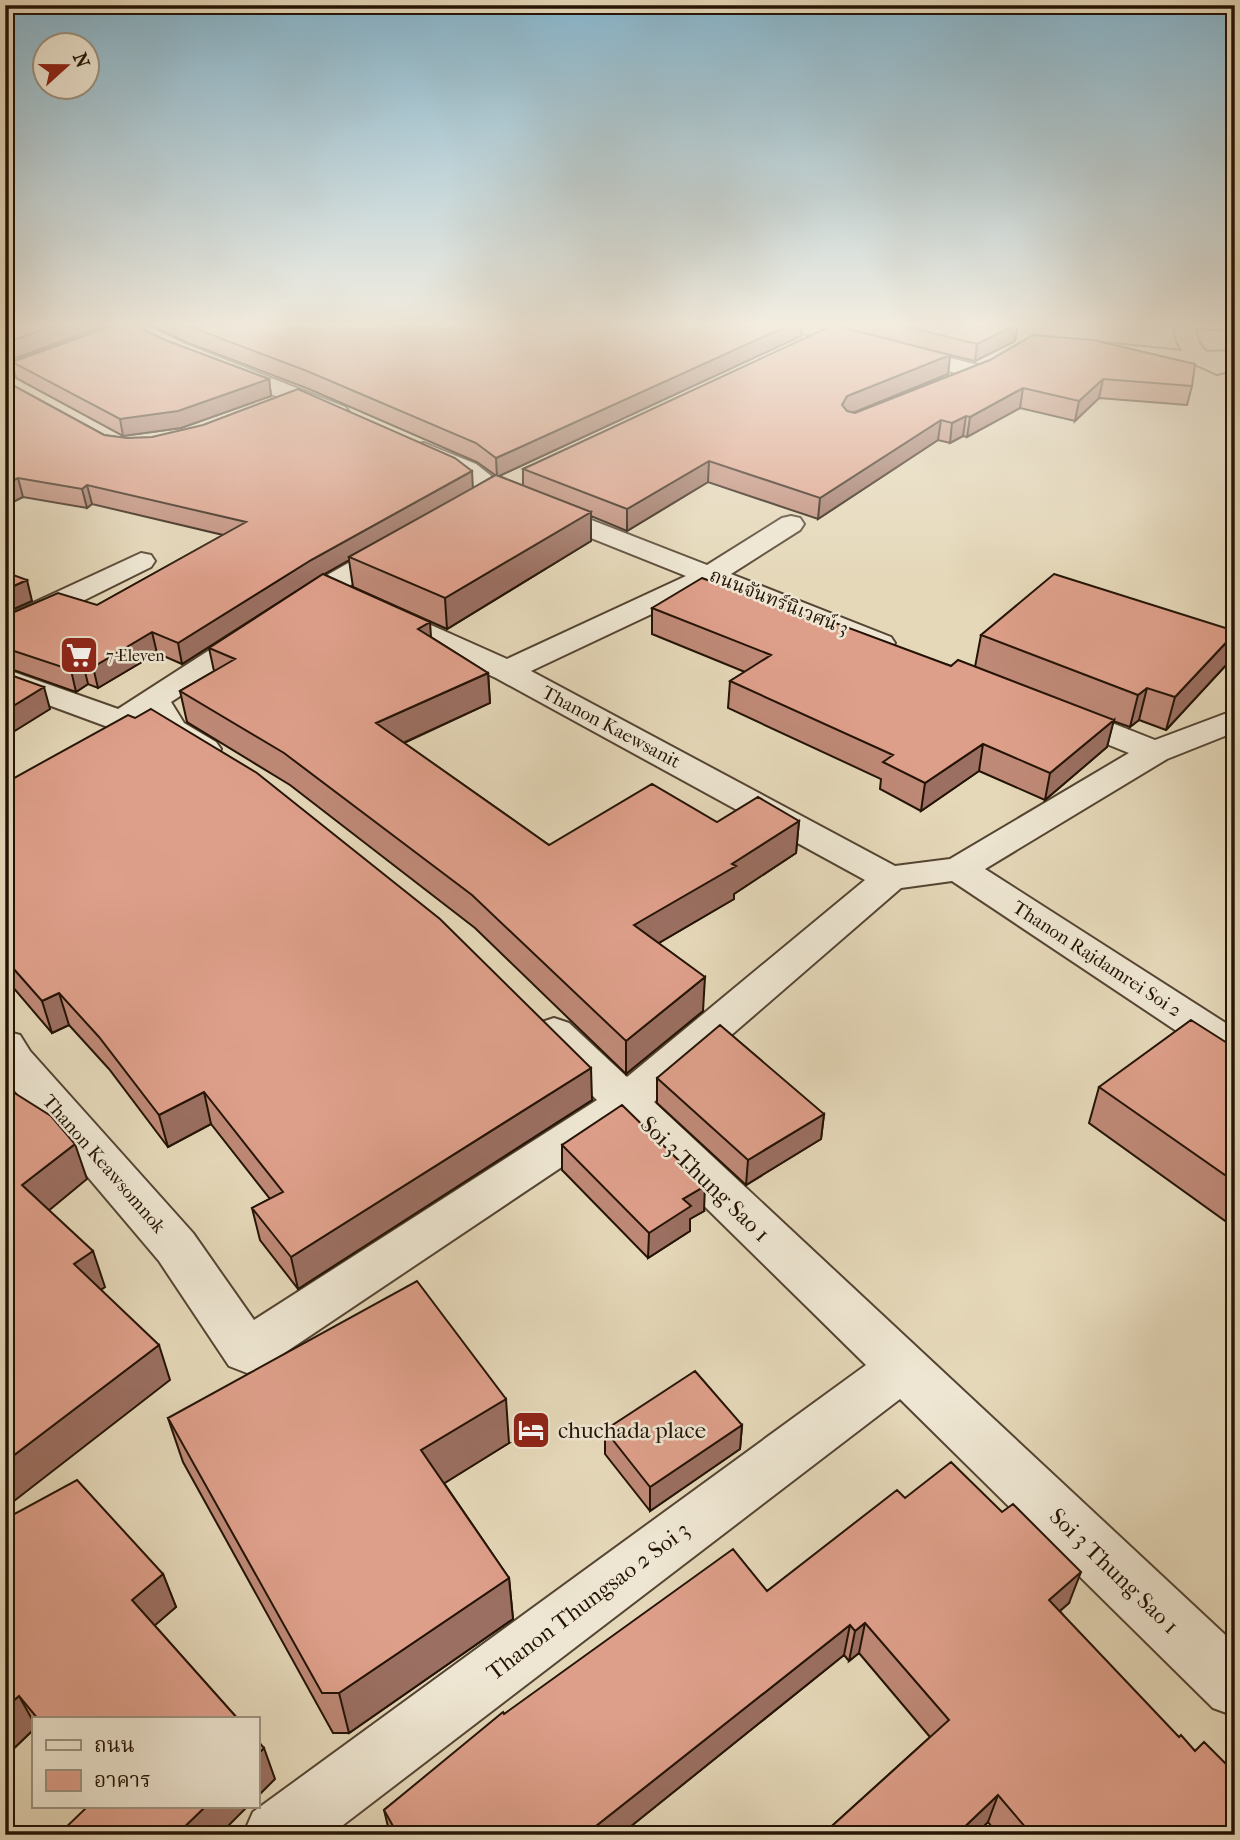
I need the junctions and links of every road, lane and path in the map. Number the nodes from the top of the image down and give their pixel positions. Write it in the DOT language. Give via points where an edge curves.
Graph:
graph roads {
  1 [pos="269,408"];
  2 [pos="327,408"];
  3 [pos="263,410"];
  4 [pos="360,422"];
  5 [pos="407,443"];
  6 [pos="532,474"];
  7 [pos="483,498"];
  8 [pos="791,524"];
  9 [pos="422,533"];
  10 [pos="141,561"];
  11 [pos="710,575"];
  12 [pos="325,589"];
  13 [pos="5,628"];
  14 [pos="901,651"];
  15 [pos="507,671"];
  16 [pos="5,678"];
  17 [pos="1041,706"];
  18 [pos="137,711"];
  19 [pos="1235,720"];
  20 [pos="85,741"];
  21 [pos="1155,752"];
  22 [pos="242,773"];
  23 [pos="959,869"];
  24 [pos="890,877"];
  25 [pos="527,1007"];
  26 [pos="1235,1049"];
  27 [pos="9,1059"];
  28 [pos="625,1104"];
  29 [pos="902,1368"];
  30 [pos="1235,1686"];
  31 [pos="276,1835"];
  1 -- 3 [label="street"];
  2 -- 4 [label="street"];
  5 -- 7 [label="street, ถนนจันทร์นิเวศน์ 3" via="467,469"];
  6 -- 7 [label="street"];
  7 -- 11 [label="street, ถนนจันทร์นิเวศน์ 3"];
  8 -- 11 [label="street"];
  9 -- 12 [label="street"];
  10 -- 13 [label="street"];
  11 -- 14 [label="street, ถนนจันทร์นิเวศน์ 3"];
  11 -- 15 [label="street"];
  12 -- 15 [label="street, Thanon Kaewsanit"];
  12 -- 18 [label="street"];
  15 -- 24 [label="street, Thanon Kaewsanit"];
  16 -- 18 [label="street"];
  17 -- 21 [label="street"];
  18 -- 20 [label="street"];
  18 -- 22 [label="street"];
  19 -- 21 [label="street"];
  21 -- 23 [label="street"];
  23 -- 24 [label="street"];
  23 -- 26 [label="street, Thanon Rajdamrei Soi 2"];
  24 -- 28 [label="street"];
  25 -- 28 [label="street, Soi 3 Thung Sao 1"];
  27 -- 28 [label="street, Thanon Keawsomnok" via="176,1247 247,1351"];
  28 -- 29 [label="street, Soi 3 Thung Sao 1"];
  29 -- 30 [label="street, Soi 3 Thung Sao 1"];
  29 -- 31 [label="street, Thanon Thungsao 2 Soi 3"];
}
